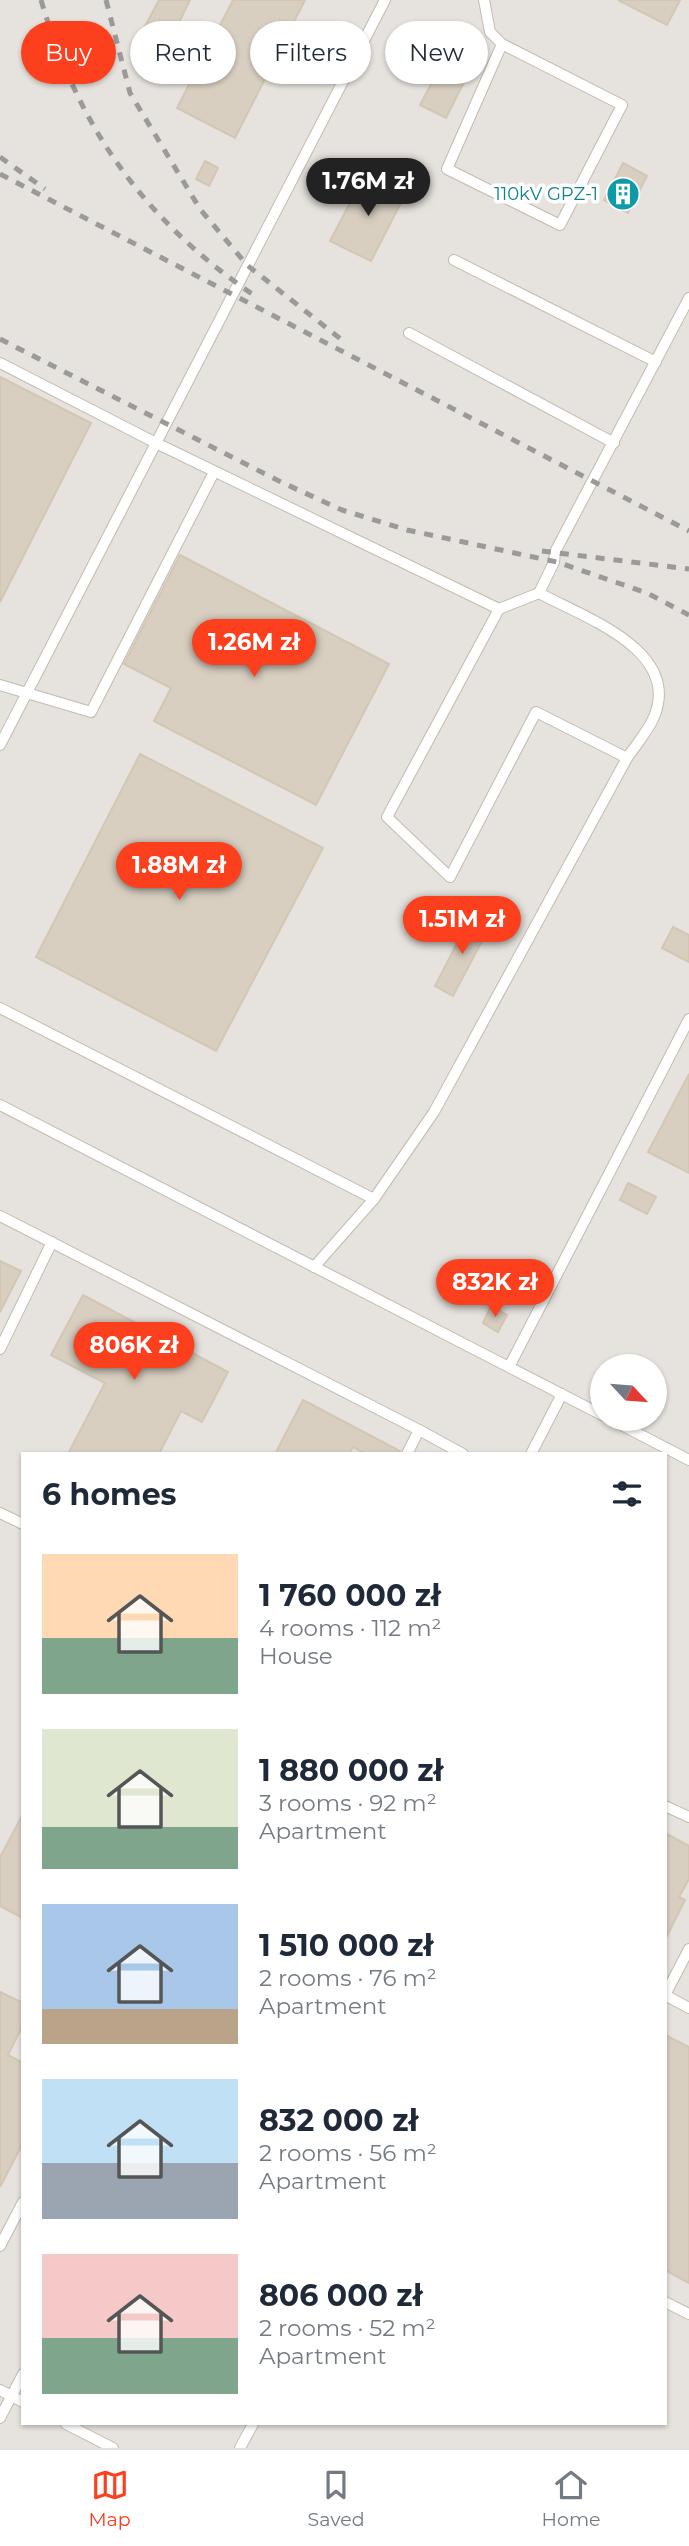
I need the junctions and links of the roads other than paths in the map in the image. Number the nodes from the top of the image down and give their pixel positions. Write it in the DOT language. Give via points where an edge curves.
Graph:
graph roads {
  1 [pos="385,0"];
  2 [pos="484,0"];
  3 [pos="502,44"];
  4 [pos="454,260"];
  5 [pos="689,298"];
  6 [pos="409,332"];
  7 [pos="656,362"];
  8 [pos="0,363"];
  9 [pos="156,443"];
  10 [pos="614,443"];
  11 [pos="215,471"];
  12 [pos="539,593"];
  13 [pos="499,609"];
  14 [pos="0,685"];
  15 [pos="27,692"];
  16 [pos="0,745"];
  17 [pos="628,758"];
  18 [pos="0,1008"];
  19 [pos="689,1019"];
  20 [pos="0,1105"];
  21 [pos="374,1199"];
  22 [pos="0,1216"];
  23 [pos="52,1242"];
  24 [pos="314,1267"];
  25 [pos="0,1349"];
  26 [pos="509,1367"];
  27 [pos="562,1394"];
  28 [pos="590,1409"];
  29 [pos="419,1430"];
  30 [pos="635,1432"];
  31 [pos="408,1452"];
  32 [pos="459,1452"];
  33 [pos="532,1452"];
  34 [pos="689,1460"];
  35 [pos="0,1513"];
  36 [pos="21,1523"];
  37 [pos="667,1807"];
  38 [pos="689,1817"];
  39 [pos="689,1949"];
  40 [pos="667,1991"];
  41 [pos="667,1996"];
  42 [pos="689,2008"];
  43 [pos="21,2206"];
  44 [pos="0,2246"];
  45 [pos="667,2303"];
  46 [pos="689,2314"];
  47 [pos="21,2378"];
  48 [pos="0,2390"];
  49 [pos="12,2396"];
  50 [pos="21,2401"];
  51 [pos="0,2418"];
  52 [pos="68,2425"];
  53 [pos="252,2425"];
  54 [pos="113,2448"];
  55 [pos="240,2448"];
  1 -- 9 [label="lane"];
  2 -- 3 [label="lane" via="490,32"];
  3 -- 3 [label="lane" via="622,105 560,225 447,169"];
  4 -- 7 [label="lane"];
  5 -- 7 [label="lane"];
  6 -- 10 [label="lane"];
  7 -- 10 [label="lane"];
  8 -- 9 [label="lane"];
  9 -- 11 [label="lane"];
  9 -- 15 [label="lane"];
  10 -- 12 [label="lane" via="555,552"];
  11 -- 13 [label="lane"];
  11 -- 15 [label="lane" via="91,712"];
  12 -- 13 [label="lane"];
  12 -- 17 [label="lane" via="629,642 655,673 659,693 654,716"];
  13 -- 17 [label="lane" via="387,817 450,877 536,712"];
  14 -- 15 [label="lane"];
  15 -- 16 [label="lane"];
  17 -- 21 [label="lane" via="434,1112"];
  18 -- 21 [label="lane"];
  19 -- 26 [label="lane"];
  20 -- 24 [label="lane"];
  21 -- 24 [label="lane"];
  22 -- 23 [label="lane"];
  23 -- 25 [label="lane"];
  23 -- 29 [label="lane"];
  24 -- 26 [label="lane"];
  26 -- 27 [label="lane"];
  27 -- 28 [label="lane"];
  27 -- 33 [label="lane"];
  29 -- 31 [label="lane"];
  29 -- 32 [label="lane"];
  30 -- 34 [label="lane"];
  35 -- 36 [label="lane"];
  37 -- 38 [label="lane"];
  39 -- 40 [label="lane"];
  41 -- 42 [label="lane"];
  43 -- 44 [label="lane"];
  45 -- 46 [label="lane"];
  47 -- 49 [label="lane"];
  48 -- 49 [label="lane"];
  49 -- 50 [label="lane"];
  49 -- 51 [label="lane"];
  52 -- 54 [label="lane"];
  53 -- 55 [label="lane"];
}
